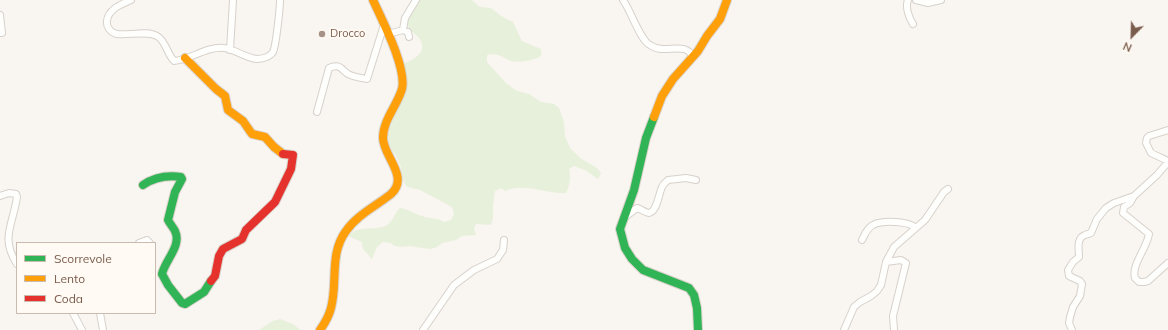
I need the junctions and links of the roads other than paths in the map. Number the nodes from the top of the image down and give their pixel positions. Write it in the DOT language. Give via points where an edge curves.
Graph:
graph roads {
  1 [pos="131,0"];
  2 [pos="233,0"];
  3 [pos="280,0"];
  4 [pos="373,0"];
  5 [pos="416,0"];
  6 [pos="623,0"];
  7 [pos="727,0"];
  8 [pos="908,0"];
  9 [pos="916,0"];
  10 [pos="941,0"];
  11 [pos="0,15"];
  12 [pos="913,24"];
  13 [pos="384,25"];
  14 [pos="402,30"];
  15 [pos="2,33"];
  16 [pos="388,34"];
  17 [pos="409,37"];
  18 [pos="230,50"];
  19 [pos="692,57"];
  20 [pos="185,58"];
  21 [pos="317,112"];
  22 [pos="1168,130"];
  23 [pos="1168,162"];
  24 [pos="696,180"];
  25 [pos="142,185"];
  26 [pos="948,189"];
  27 [pos="0,196"];
  28 [pos="1134,196"];
  29 [pos="625,217"];
  30 [pos="916,228"];
  31 [pos="504,240"];
  32 [pos="862,240"];
  33 [pos="886,262"];
  34 [pos="16,263"];
  35 [pos="1168,263"];
  36 [pos="74,314"];
  37 [pos="100,314"];
  38 [pos="82,330"];
  39 [pos="103,330"];
  40 [pos="320,330"];
  41 [pos="423,330"];
  42 [pos="698,330"];
  43 [pos="844,330"];
  44 [pos="894,330"];
  45 [pos="1072,330"];
  1 -- 20 [label="street" via="116,7 109,14 106,20 110,31 117,34 156,35 174,61"];
  2 -- 18 [label="street"];
  3 -- 18 [label="street" via="272,53 255,59"];
  4 -- 13 [label="street"];
  5 -- 14 [label="street" via="405,18"];
  6 -- 19 [label="street" via="649,45 662,49 679,48 689,52"];
  7 -- 19 [label="street" via="720,19"];
  8 -- 12 [label="street" via="906,2"];
  9 -- 10 [label="street" via="928,3"];
  11 -- 15 [label="street"];
  13 -- 16 [label="street"];
  13 -- 21 [label="street" via="367,79 349,75 338,66 329,68"];
  14 -- 16 [label="street"];
  14 -- 17 [label="street" via="408,32"];
  16 -- 40 [label="street" via="403,82 383,139 385,150 398,177 397,185 387,197 358,217 339,243 335,258 332,305"];
  18 -- 20 [label="street" via="212,50"];
  19 -- 29 [label="street" via="659,101 646,138"];
  20 -- 25 [label="street" via="225,96 228,110 243,121 252,134 265,137 284,154 292,155 291,169 275,202 246,230 242,240 223,249 211,283 204,292 185,304 178,299 162,274 177,241 176,232 168,220 175,192 182,179 173,176 153,178"];
  22 -- 23 [label="street" via="1150,136 1146,143 1151,153"];
  23 -- 28 [label="street" via="1158,176"];
  24 -- 29 [label="street" via="668,180 662,187 654,210 649,213 637,208"];
  26 -- 30 [label="street"];
  27 -- 34 [label="street" via="9,193 16,194 17,197 6,227 4,245 5,251"];
  28 -- 35 [label="street" via="1123,209 1123,214 1149,234 1134,272 1135,278 1139,282 1146,282"];
  28 -- 45 [label="street" via="1106,208 1096,219 1091,233 1080,239 1079,257 1068,270 1069,276 1082,284 1080,296 1070,317"];
  29 -- 42 [label="street" via="620,229 625,248 632,259 643,270 689,288 696,302"];
  30 -- 32 [label="street" via="902,222 878,223 872,225"];
  30 -- 33 [label="street" via="894,247"];
  31 -- 41 [label="street" via="503,250 497,259 474,270 454,285"];
  33 -- 43 [label="street" via="881,285 871,296 854,307"];
  33 -- 44 [label="street" via="901,260 906,263 893,316"];
  36 -- 38 [label="street"];
  37 -- 39 [label="street"];
}
